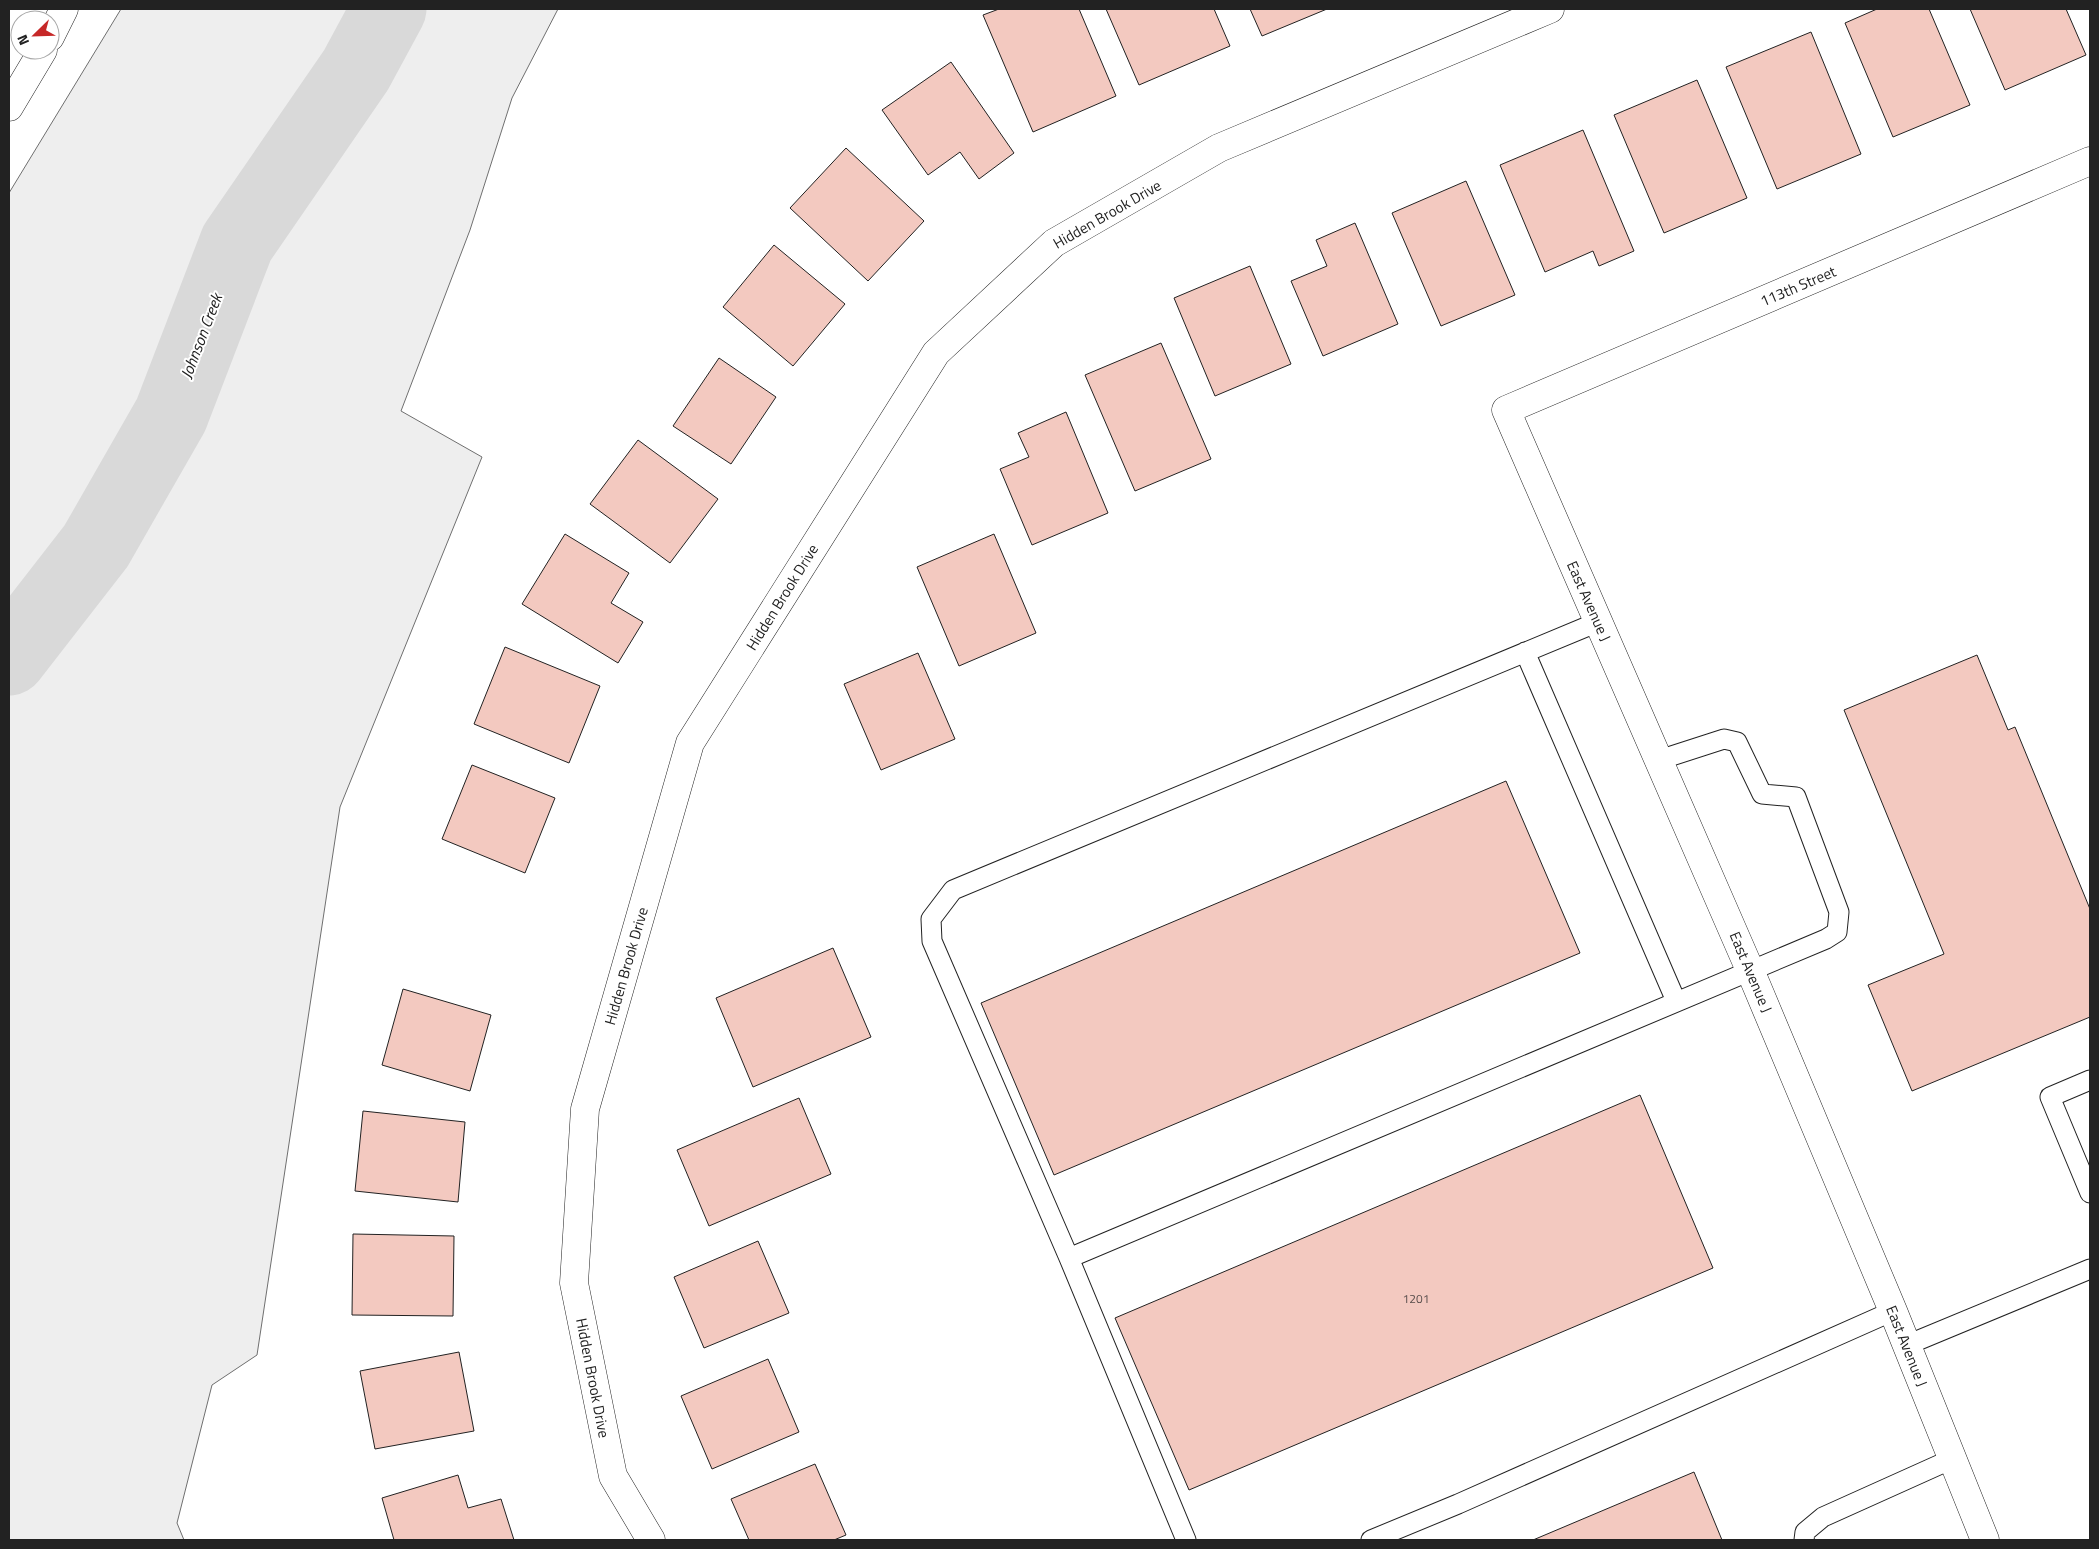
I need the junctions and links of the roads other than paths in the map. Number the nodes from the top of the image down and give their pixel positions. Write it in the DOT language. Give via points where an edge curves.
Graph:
graph roads {
  1 [pos="1550,9"];
  2 [pos="38,60"];
  3 [pos="9,107"];
  4 [pos="2090,162"];
  5 [pos="1506,410"];
  6 [pos="1598,622"];
  7 [pos="1525,652"];
  8 [pos="1659,760"];
  9 [pos="1750,970"];
  10 [pos="1676,1001"];
  11 [pos="2090,1080"];
  12 [pos="2090,1193"];
  13 [pos="1069,1258"];
  14 [pos="2090,1269"];
  15 [pos="1893,1311"];
  16 [pos="1906,1345"];
  17 [pos="1952,1459"];
  18 [pos="651,1540"];
  19 [pos="1186,1540"];
  20 [pos="1371,1540"];
  21 [pos="1804,1540"];
  22 [pos="1985,1540"];
  1 -- 18 [label="street, Hidden Brook Drive" via="1219,148 1054,243 936,354 690,743 585,1109 574,1283 613,1476"];
  2 -- 3 [label="street"];
  4 -- 5 [label="street, 113th Street"];
  5 -- 6 [label="street, East Avenue J"];
  6 -- 7 [label="lane"];
  6 -- 8 [label="street, East Avenue J"];
  7 -- 10 [label="lane"];
  7 -- 13 [label="lane" via="953,890 938,908 931,919 932,941"];
  8 -- 9 [label="street, East Avenue J"];
  8 -- 9 [label="lane" via="1724,739 1737,742 1762,794 1796,796 1839,912 1837,932"];
  9 -- 10 [label="lane"];
  9 -- 15 [label="street, East Avenue J"];
  10 -- 13 [label="lane"];
  11 -- 12 [label="lane" via="2050,1097"];
  13 -- 19 [label="lane"];
  14 -- 16 [label="lane"];
  15 -- 16 [label="street, East Avenue J"];
  15 -- 20 [label="lane"];
  16 -- 17 [label="street, East Avenue J"];
  17 -- 21 [label="lane" via="1823,1517 1805,1532"];
  17 -- 22 [label="street, East Avenue J"];
}
